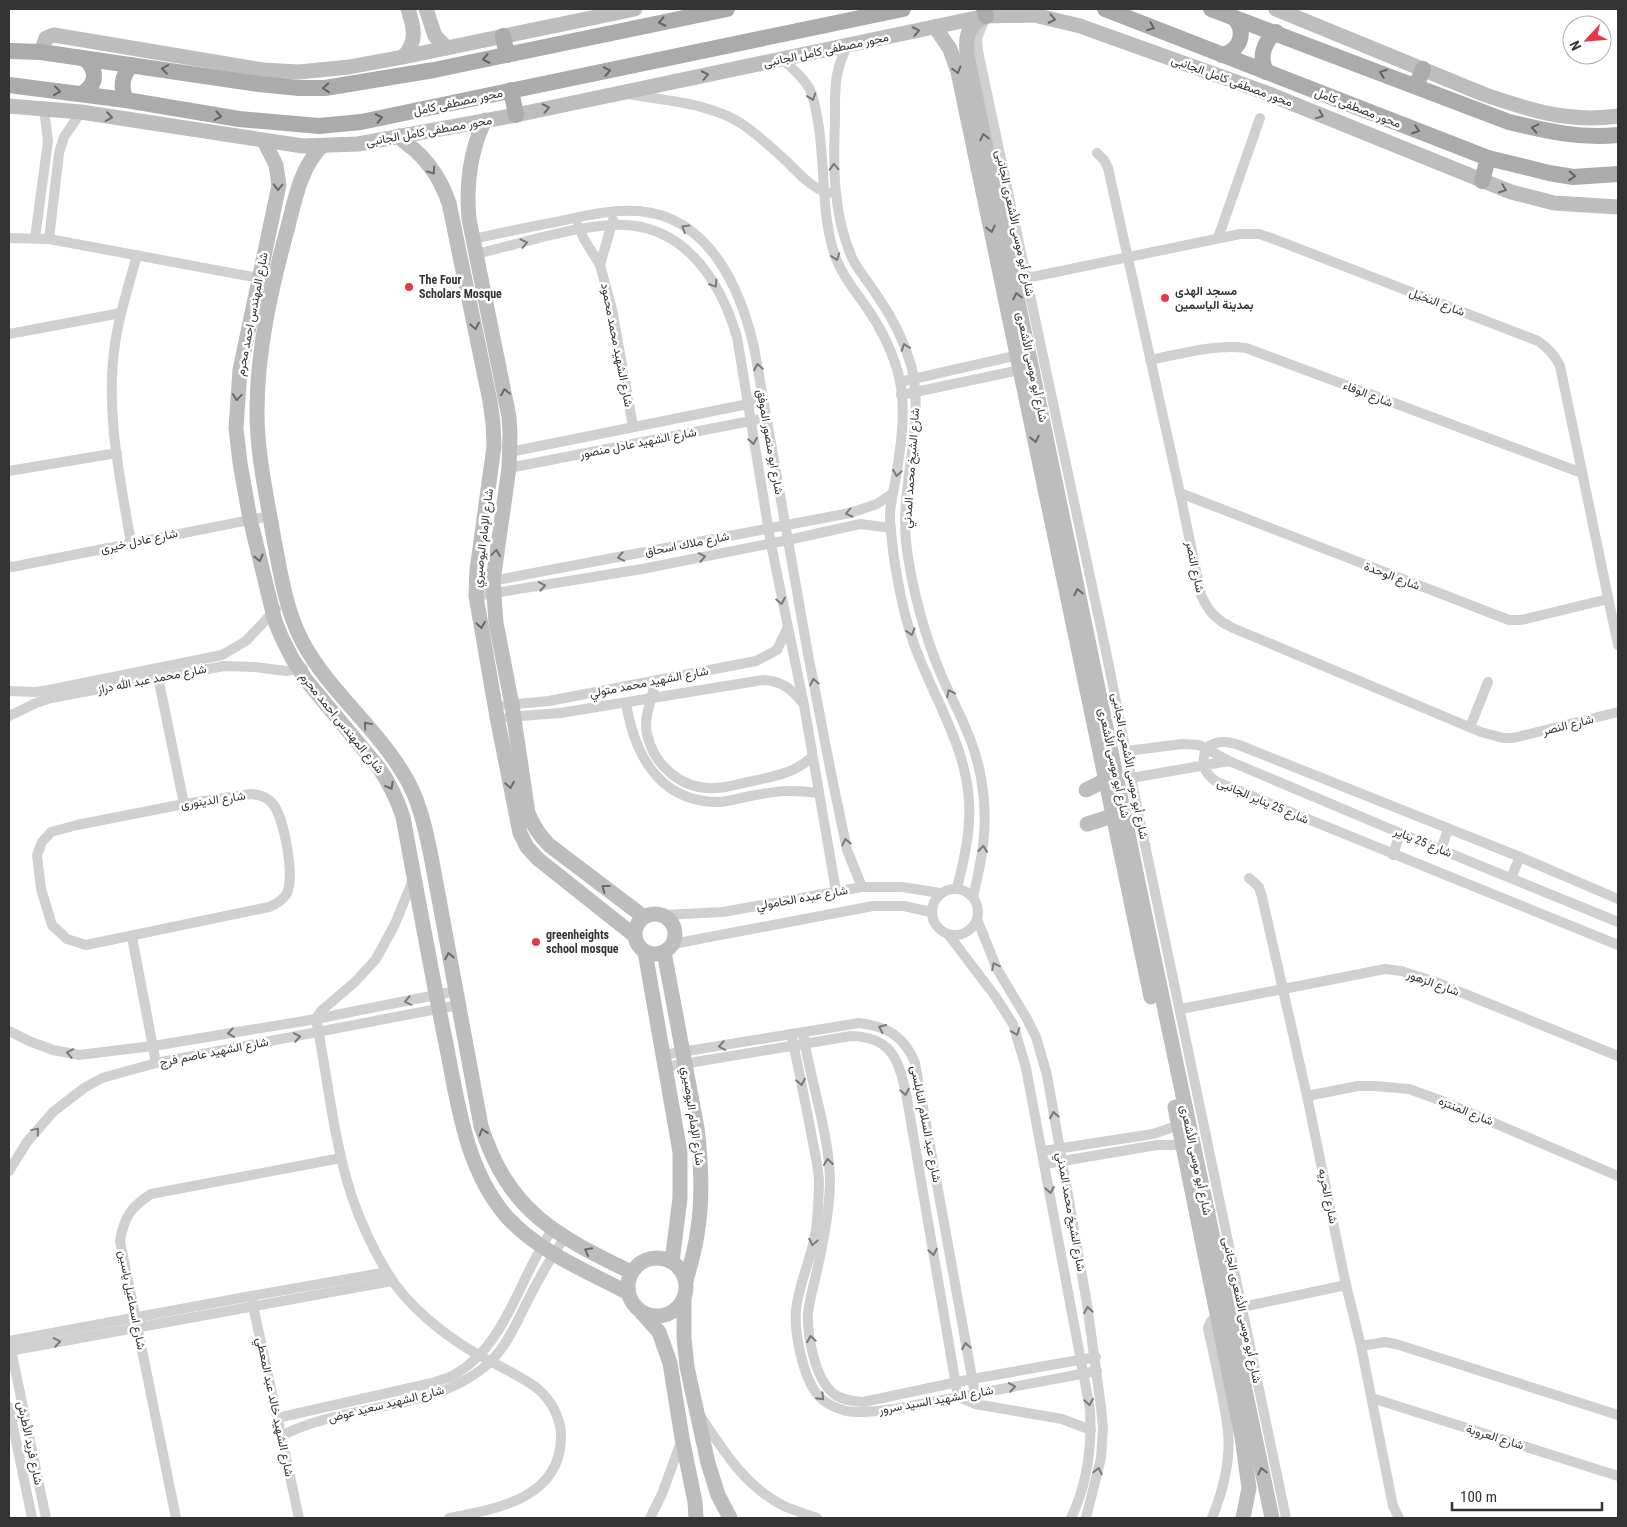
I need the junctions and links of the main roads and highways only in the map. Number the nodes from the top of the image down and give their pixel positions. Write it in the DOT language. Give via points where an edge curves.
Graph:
graph roads {
  1 [pos="727,9"];
  2 [pos="903,9"];
  3 [pos="1106,9"];
  4 [pos="1211,9"];
  5 [pos="1229,14"];
  6 [pos="1276,32"];
  7 [pos="503,36"];
  8 [pos="9,51"];
  9 [pos="507,55"];
  10 [pos="1222,55"];
  11 [pos="85,59"];
  12 [pos="132,65"];
  13 [pos="1423,69"];
  14 [pos="1266,72"];
  15 [pos="9,85"];
  16 [pos="1416,86"];
  17 [pos="511,90"];
  18 [pos="81,94"];
  19 [pos="126,100"];
  20 [pos="516,115"];
  21 [pos="1618,135"];
  22 [pos="1488,158"];
  23 [pos="1618,174"];
  24 [pos="1482,181"];
  1 -- 9 [label="main road, one-way"];
  17 -- 2 [label="main road, محور مصطفى كامل, one-way"];
  3 -- 10 [label="main road, محور مصطفى كامل, one-way"];
  4 -- 5 [label="main road"];
  5 -- 6 [label="main road"];
  5 -- 10 [label="main road" via="1239,24 1241,38 1236,48"];
  6 -- 14 [label="main road" via="1263,50"];
  16 -- 6 [label="main road, one-way"];
  7 -- 9 [label="main road"];
  8 -- 11 [label="main road"];
  9 -- 12 [label="main road, one-way" via="325,88 259,84"];
  10 -- 14 [label="main road, محور مصطفى كامل"];
  11 -- 12 [label="main road"];
  11 -- 18 [label="main road" via="95,75 91,86"];
  12 -- 19 [label="main road" via="122,81"];
  13 -- 16 [label="main road"];
  14 -- 22 [label="main road, محور مصطفى كامل, one-way"];
  15 -- 18 [label="main road, محور مصطفى كامل, one-way"];
  21 -- 16 [label="main road, one-way" via="1559,134 1509,122"];
  19 -- 17 [label="main road, محور مصطفى كامل, one-way" via="238,119 319,126 361,122"];
  17 -- 20 [label="main road"];
  18 -- 19 [label="main road, محور مصطفى كامل"];
  22 -- 23 [label="main road, محور مصطفى كامل, one-way" via="1573,177"];
  22 -- 24 [label="main road"];
}
